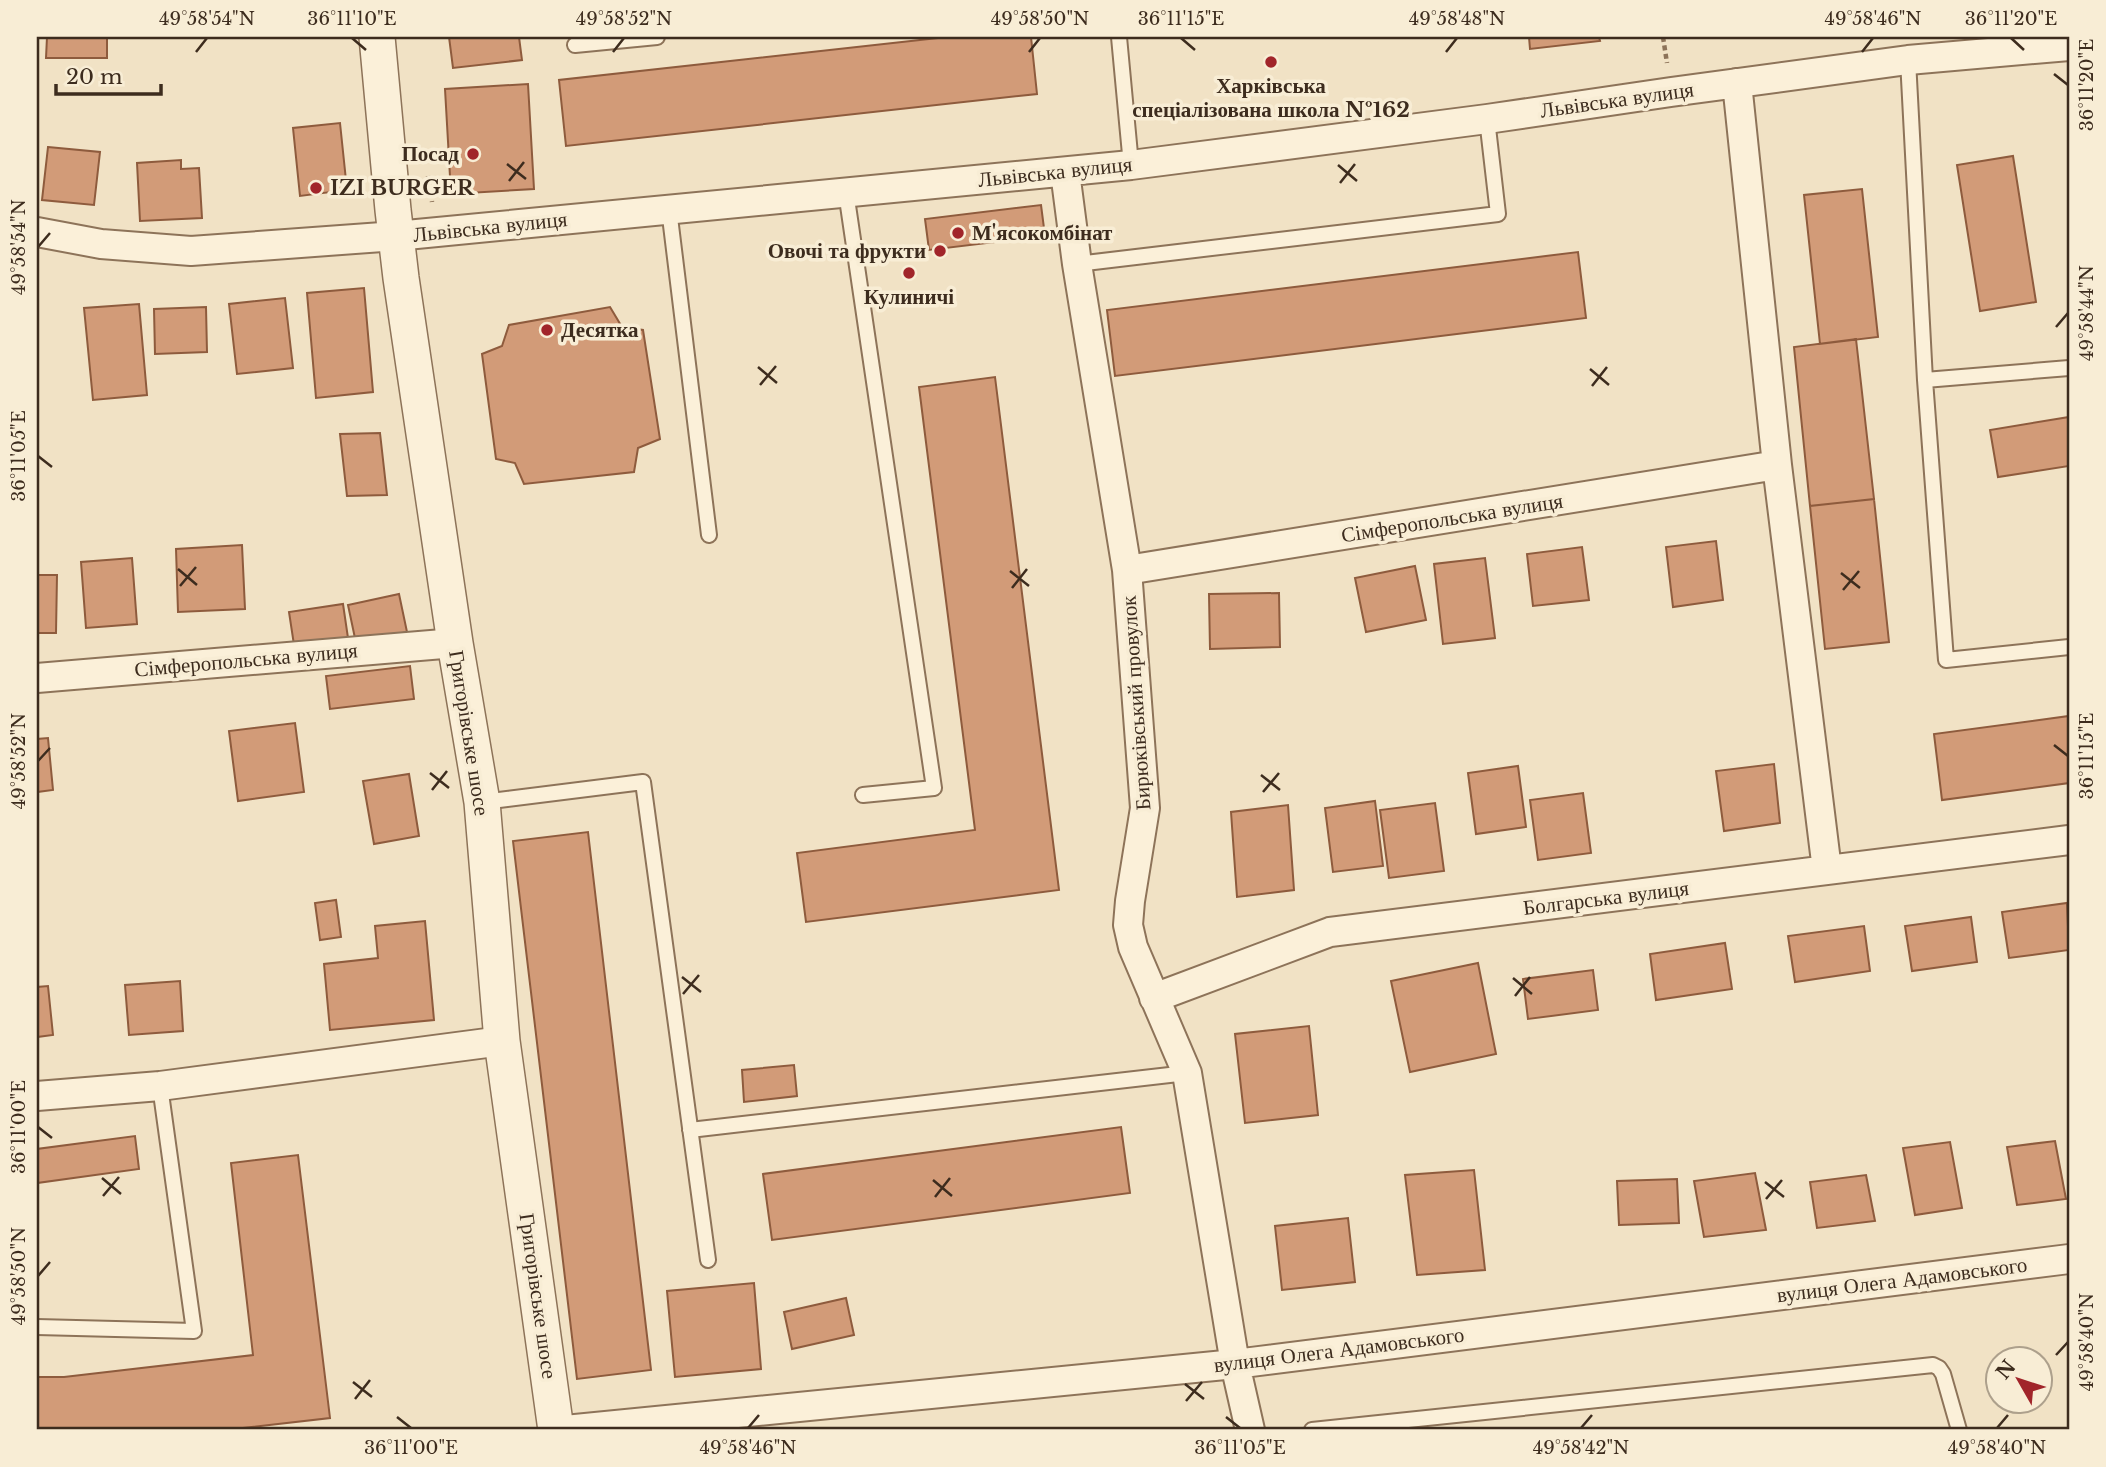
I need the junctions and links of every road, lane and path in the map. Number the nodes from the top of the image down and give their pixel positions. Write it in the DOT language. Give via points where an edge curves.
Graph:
graph roads {
  1 [pos="377,37"];
  2 [pos="657,37"];
  3 [pos="1119,37"];
  4 [pos="575,45"];
  5 [pos="2069,46"];
  6 [pos="1908,60"];
  7 [pos="1737,83"];
  8 [pos="1487,119"];
  9 [pos="1131,165"];
  10 [pos="1065,172"];
  11 [pos="846,192"];
  12 [pos="669,209"];
  13 [pos="37,232"];
  14 [pos="396,236"];
  15 [pos="1077,264"];
  16 [pos="2069,368"];
  17 [pos="1925,380"];
  18 [pos="1777,465"];
  19 [pos="709,535"];
  20 [pos="1127,570"];
  21 [pos="455,643"];
  22 [pos="2069,647"];
  23 [pos="37,678"];
  24 [pos="863,794"];
  25 [pos="482,802"];
  26 [pos="2069,840"];
  27 [pos="1827,870"];
  28 [pos="1154,998"];
  29 [pos="502,1041"];
  30 [pos="1187,1073"];
  31 [pos="160,1087"];
  32 [pos="37,1096"];
  33 [pos="690,1130"];
  34 [pos="2069,1259"];
  35 [pos="708,1260"];
  36 [pos="37,1327"];
  37 [pos="1235,1364"];
  38 [pos="556,1430"];
  39 [pos="565,1430"];
  40 [pos="1250,1430"];
  41 [pos="1312,1430"];
  42 [pos="1959,1430"];
  1 -- 14 [label="street, Григорівське шосе"];
  2 -- 4 [label="lane"];
  3 -- 9 [label="lane"];
  5 -- 6 [label="street, Львівська вулиця"];
  6 -- 7 [label="street, Львівська вулиця"];
  6 -- 17 [label="lane"];
  7 -- 8 [label="street, Львівська вулиця"];
  7 -- 18 [label="street"];
  8 -- 9 [label="street, Львівська вулиця"];
  8 -- 15 [label="lane" via="1498,214"];
  9 -- 10 [label="street, Львівська вулиця"];
  10 -- 11 [label="street, Львівська вулиця"];
  10 -- 15 [label="street, Бирюківський провулок"];
  11 -- 12 [label="street, Львівська вулиця"];
  11 -- 24 [label="lane" via="934,788"];
  12 -- 14 [label="street, Львівська вулиця"];
  12 -- 19 [label="lane"];
  13 -- 14 [label="street, Львівська вулиця" via="101,244 191,251"];
  14 -- 21 [label="street, Григорівське шосе"];
  15 -- 20 [label="street, Бирюківський провулок"];
  16 -- 17 [label="lane"];
  17 -- 22 [label="lane" via="1946,660"];
  18 -- 20 [label="street, Сімферопольська вулиця"];
  18 -- 27 [label="street"];
  20 -- 28 [label="street, Бирюківський провулок" via="1145,808 1128,925"];
  21 -- 23 [label="street, Сімферопольська вулиця"];
  21 -- 25 [label="street, Григорівське шосе"];
  25 -- 29 [label="street, Григорівське шосе"];
  25 -- 33 [label="lane" via="643,782"];
  26 -- 27 [label="street, Болгарська вулиця"];
  27 -- 28 [label="street, Болгарська вулиця" via="1330,932"];
  28 -- 30 [label="street, Бирюківський провулок"];
  29 -- 31 [label="street"];
  29 -- 38 [label="street, Григорівське шосе"];
  30 -- 33 [label="lane"];
  30 -- 37 [label="street, Бирюківський провулок"];
  31 -- 32 [label="street"];
  31 -- 36 [label="lane" via="194,1331"];
  33 -- 35 [label="lane"];
  34 -- 37 [label="street, вулиця Олега Адамовського"];
  37 -- 39 [label="street, вулиця Олега Адамовського"];
  37 -- 40 [label="street, Бирюківський провулок"];
  41 -- 42 [label="lane" via="1933,1365 1943,1374"];
}
